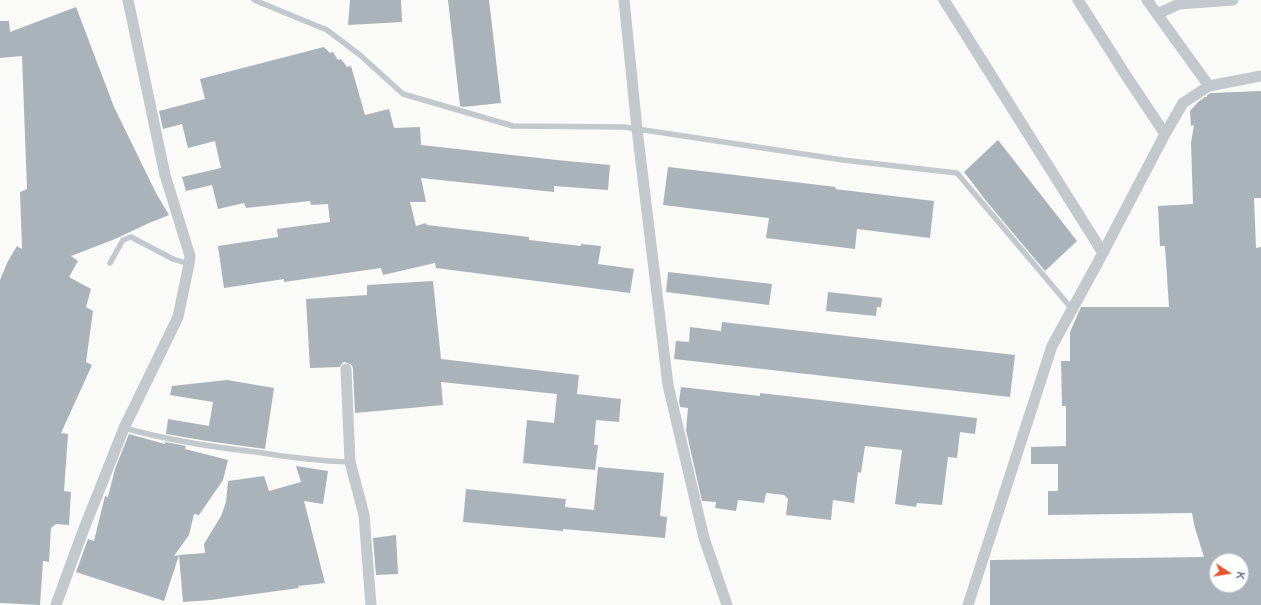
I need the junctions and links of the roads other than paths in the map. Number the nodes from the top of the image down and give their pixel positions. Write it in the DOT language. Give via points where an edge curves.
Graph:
graph roads {
  1 [pos="128,0"];
  2 [pos="254,0"];
  3 [pos="624,0"];
  4 [pos="944,0"];
  5 [pos="1078,0"];
  6 [pos="1147,0"];
  7 [pos="1233,0"];
  8 [pos="1157,14"];
  9 [pos="1261,76"];
  10 [pos="1209,86"];
  11 [pos="637,129"];
  12 [pos="1165,134"];
  13 [pos="1103,254"];
  14 [pos="110,263"];
  15 [pos="189,264"];
  16 [pos="1072,309"];
  17 [pos="346,369"];
  18 [pos="124,428"];
  19 [pos="350,462"];
  20 [pos="56,605"];
  21 [pos="372,605"];
  22 [pos="727,605"];
  23 [pos="968,605"];
  1 -- 15 [label="street" via="165,175 190,256"];
  2 -- 11 [label="lane" via="327,30 360,55 403,94 513,126"];
  3 -- 11 [label="street"];
  4 -- 13 [label="street"];
  5 -- 12 [label="street"];
  6 -- 8 [label="street"];
  7 -- 8 [label="street" via="1179,4"];
  8 -- 10 [label="street"];
  9 -- 10 [label="street"];
  10 -- 12 [label="street" via="1183,103"];
  11 -- 16 [label="lane" via="843,160 957,174"];
  11 -- 22 [label="street" via="668,385 704,538"];
  12 -- 13 [label="street"];
  13 -- 16 [label="street"];
  14 -- 15 [label="lane" via="123,240 131,237 173,259"];
  15 -- 18 [label="street" via="178,317"];
  16 -- 23 [label="street" via="1052,346"];
  17 -- 19 [label="street"];
  18 -- 19 [label="lane" via="208,446 323,461"];
  18 -- 20 [label="street"];
  19 -- 21 [label="street" via="364,515"];
}
